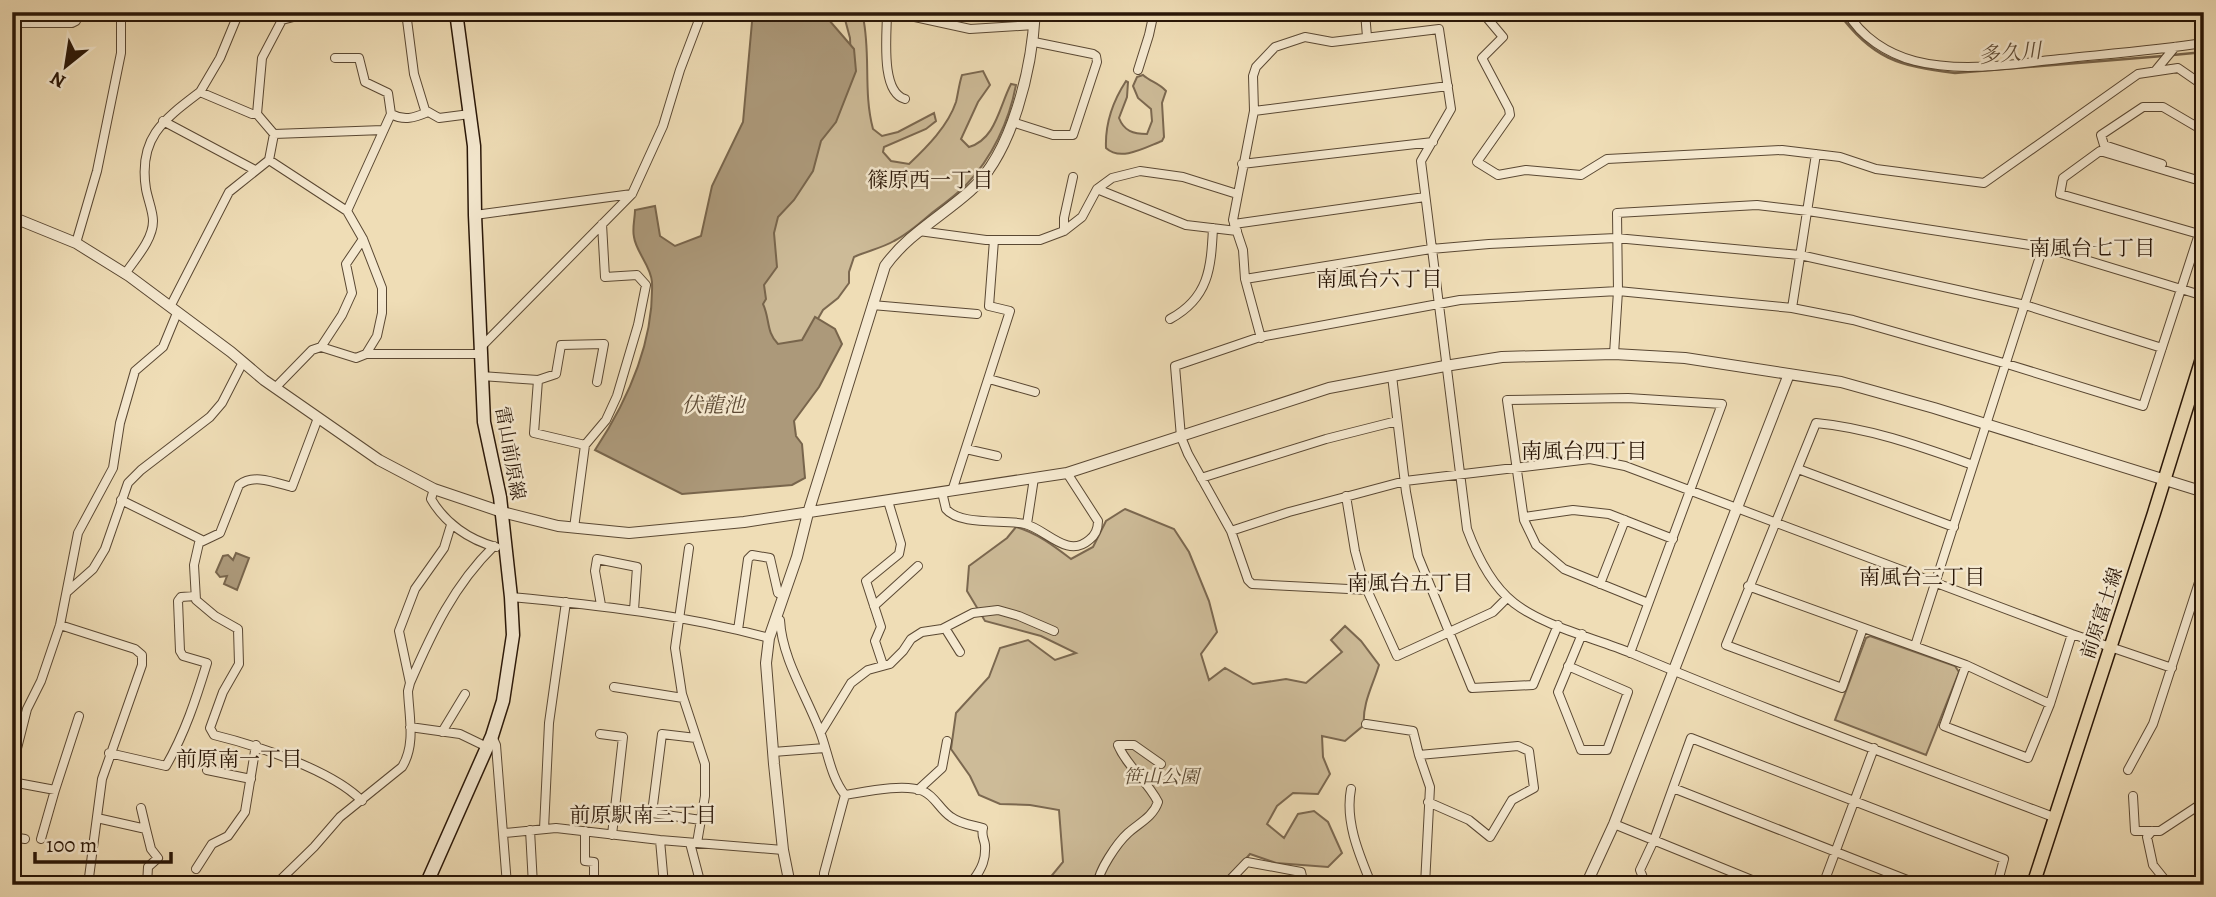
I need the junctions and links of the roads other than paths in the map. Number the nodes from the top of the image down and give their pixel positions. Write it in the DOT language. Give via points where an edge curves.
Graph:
graph roads {
  1 [pos="79,12"];
  2 [pos="121,12"];
  3 [pos="239,12"];
  4 [pos="272,12"];
  5 [pos="313,12"];
  6 [pos="406,12"];
  7 [pos="456,12"];
  8 [pos="702,12"];
  9 [pos="890,12"];
  10 [pos="1035,12"];
  11 [pos="1154,12"];
  12 [pos="1364,12"];
  13 [pos="1482,12"];
  14 [pos="1847,12"];
  15 [pos="282,20"];
  16 [pos="12,23"];
  17 [pos="1034,24"];
  18 [pos="1367,37"];
  19 [pos="1034,42"];
  20 [pos="2204,43"];
  21 [pos="2172,50"];
  22 [pos="335,58"];
  23 [pos="1138,70"];
  24 [pos="2156,70"];
  25 [pos="1448,86"];
  26 [pos="2204,86"];
  27 [pos="200,92"];
  28 [pos="905,99"];
  29 [pos="1254,111"];
  30 [pos="428,112"];
  31 [pos="257,114"];
  32 [pos="391,114"];
  33 [pos="470,114"];
  34 [pos="163,121"];
  35 [pos="1012,122"];
  36 [pos="383,130"];
  37 [pos="2204,131"];
  38 [pos="274,134"];
  39 [pos="1433,142"];
  40 [pos="1816,154"];
  41 [pos="270,160"];
  42 [pos="1242,164"];
  43 [pos="255,170"];
  44 [pos="1073,177"];
  45 [pos="2204,180"];
  46 [pos="1097,189"];
  47 [pos="632,194"];
  48 [pos="1237,194"];
  49 [pos="1425,197"];
  50 [pos="347,211"];
  51 [pos="1808,211"];
  52 [pos="2204,211"];
  53 [pos="475,215"];
  54 [pos="12,217"];
  55 [pos="602,225"];
  56 [pos="1236,227"];
  57 [pos="1213,228"];
  58 [pos="919,231"];
  59 [pos="1064,231"];
  60 [pos="2199,234"];
  61 [pos="1616,238"];
  62 [pos="363,239"];
  63 [pos="994,240"];
  64 [pos="76,243"];
  65 [pos="2043,247"];
  66 [pos="1431,249"];
  67 [pos="1800,255"];
  68 [pos="125,274"];
  69 [pos="1245,279"];
  70 [pos="2181,288"];
  71 [pos="1618,291"];
  72 [pos="2204,296"];
  73 [pos="1438,304"];
  74 [pos="872,305"];
  75 [pos="2025,305"];
  76 [pos="1792,308"];
  77 [pos="174,310"];
  78 [pos="977,314"];
  79 [pos="1170,319"];
  80 [pos="1261,338"];
  81 [pos="321,347"];
  82 [pos="2162,348"];
  83 [pos="480,351"];
  84 [pos="2204,352"];
  85 [pos="366,354"];
  86 [pos="1614,354"];
  87 [pos="243,362"];
  88 [pos="2007,364"];
  89 [pos="1445,366"];
  90 [pos="1788,374"];
  91 [pos="481,376"];
  92 [pos="1392,376"];
  93 [pos="989,379"];
  94 [pos="538,380"];
  95 [pos="597,382"];
  96 [pos="275,388"];
  97 [pos="1035,392"];
  98 [pos="318,418"];
  99 [pos="1397,421"];
  100 [pos="1986,424"];
  101 [pos="1181,437"];
  102 [pos="585,445"];
  103 [pos="966,449"];
  104 [pos="997,456"];
  105 [pos="1973,465"];
  106 [pos="1515,467"];
  107 [pos="1798,468"];
  108 [pos="1462,473"];
  109 [pos="1067,474"];
  110 [pos="1034,478"];
  111 [pos="1201,478"];
  112 [pos="2164,479"];
  113 [pos="1405,481"];
  114 [pos="434,489"];
  115 [pos="947,491"];
  116 [pos="1691,491"];
  117 [pos="2204,492"];
  118 [pos="1346,496"];
  119 [pos="121,500"];
  120 [pos="888,500"];
  121 [pos="1737,506"];
  122 [pos="502,512"];
  123 [pos="808,513"];
  124 [pos="1524,517"];
  125 [pos="1625,520"];
  126 [pos="1775,523"];
  127 [pos="1027,524"];
  128 [pos="451,526"];
  129 [pos="1954,527"];
  130 [pos="574,528"];
  131 [pos="1231,531"];
  132 [pos="1673,539"];
  133 [pos="202,540"];
  134 [pos="500,547"];
  135 [pos="689,548"];
  136 [pos="918,566"];
  137 [pos="2204,567"];
  138 [pos="1937,583"];
  139 [pos="1600,584"];
  140 [pos="1748,586"];
  141 [pos="1368,590"];
  142 [pos="67,592"];
  143 [pos="783,595"];
  144 [pos="2199,595"];
  145 [pos="195,596"];
  146 [pos="511,597"];
  147 [pos="1507,598"];
  148 [pos="566,602"];
  149 [pos="1648,603"];
  150 [pos="601,606"];
  151 [pos="874,606"];
  152 [pos="634,610"];
  153 [pos="678,618"];
  154 [pos="776,618"];
  155 [pos="60,625"];
  156 [pos="1558,625"];
  157 [pos="944,628"];
  158 [pos="1863,628"];
  159 [pos="737,630"];
  160 [pos="1055,631"];
  161 [pos="1450,633"];
  162 [pos="1582,634"];
  163 [pos="2072,634"];
  164 [pos="769,638"];
  165 [pos="1915,646"];
  166 [pos="2110,647"];
  167 [pos="960,652"];
  168 [pos="1630,653"];
  169 [pos="1966,665"];
  170 [pos="883,666"];
  171 [pos="1568,666"];
  172 [pos="2172,668"];
  173 [pos="1672,671"];
  174 [pos="410,683"];
  175 [pos="614,687"];
  176 [pos="465,694"];
  177 [pos="683,698"];
  178 [pos="2050,704"];
  179 [pos="79,716"];
  180 [pos="1366,724"];
  181 [pos="410,727"];
  182 [pos="442,732"];
  183 [pos="821,732"];
  184 [pos="600,734"];
  185 [pos="696,738"];
  186 [pos="947,741"];
  187 [pos="490,742"];
  188 [pos="256,745"];
  189 [pos="825,748"];
  190 [pos="1874,748"];
  191 [pos="773,752"];
  192 [pos="109,753"];
  193 [pos="1419,755"];
  194 [pos="1161,764"];
  195 [pos="12,768"];
  196 [pos="207,770"];
  197 [pos="2128,770"];
  198 [pos="251,779"];
  199 [pos="12,782"];
  200 [pos="1673,788"];
  201 [pos="1351,789"];
  202 [pos="55,790"];
  203 [pos="918,790"];
  204 [pos="845,795"];
  205 [pos="2133,796"];
  206 [pos="362,801"];
  207 [pos="1428,802"];
  208 [pos="1854,802"];
  209 [pos="2204,802"];
  210 [pos="141,808"];
  211 [pos="97,818"];
  212 [pos="2056,818"];
  213 [pos="701,820"];
  214 [pos="1614,824"];
  215 [pos="544,829"];
  216 [pos="146,830"];
  217 [pos="530,830"];
  218 [pos="585,831"];
  219 [pos="2152,831"];
  220 [pos="505,833"];
  221 [pos="612,835"];
  222 [pos="12,837"];
  223 [pos="25,839"];
  224 [pos="41,839"];
  225 [pos="660,840"];
  226 [pos="1654,841"];
  227 [pos="693,843"];
  228 [pos="783,850"];
  229 [pos="1835,851"];
  230 [pos="196,869"];
  231 [pos="277,883"];
  232 [pos="88,885"];
  233 [pos="147,885"];
  234 [pos="289,885"];
  235 [pos="426,885"];
  236 [pos="507,885"];
  237 [pos="533,885"];
  238 [pos="593,885"];
  239 [pos="664,885"];
  240 [pos="701,885"];
  241 [pos="790,885"];
  242 [pos="824,885"];
  243 [pos="975,885"];
  244 [pos="1098,885"];
  245 [pos="1225,885"];
  246 [pos="1304,885"];
  247 [pos="1369,885"];
  248 [pos="1425,885"];
  249 [pos="1586,885"];
  250 [pos="1646,885"];
  251 [pos="1764,885"];
  252 [pos="1823,885"];
  253 [pos="1920,885"];
  254 [pos="1997,885"];
  255 [pos="2033,885"];
  256 [pos="2169,885"];
  1 -- 16 [label="street" via="72,23"];
  2 -- 64 [label="street" via="121,53 97,172"];
  3 -- 27 [label="street"];
  4 -- 15 [label="street"];
  5 -- 15 [label="street"];
  6 -- 30 [label="street" via="414,74"];
  7 -- 33 [label="main road, 雷山前原線"];
  8 -- 47 [label="street" via="663,126"];
  9 -- 17 [label="street" via="970,29"];
  9 -- 28 [label="street" via="887,73 892,89"];
  10 -- 17 [label="street"];
  11 -- 23 [label="street"];
  12 -- 18 [label="street"];
  13 -- 40 [label="street" via="1503,37 1482,58 1510,115 1477,162 1498,175 1526,170 1581,175 1607,159 1782,150"];
  14 -- 21 [label="street" via="1877,44 1932,64 1999,65"];
  15 -- 31 [label="street" via="262,58"];
  17 -- 19 [label="street"];
  18 -- 25 [label="street" via="1439,29"];
  18 -- 29 [label="street" via="1332,42 1305,37 1275,47 1253,76"];
  19 -- 35 [label="street"];
  19 -- 35 [label="street" via="1093,54 1097,62 1073,135 1053,135"];
  20 -- 21 [label="street"];
  21 -- 24 [label="street"];
  22 -- 32 [label="street" via="359,58 365,82 388,93"];
  24 -- 26 [label="street" via="2178,68"];
  24 -- 40 [label="street" via="2138,74 1984,183 1876,169"];
  25 -- 29 [label="street"];
  25 -- 39 [label="street" via="1451,108"];
  27 -- 31 [label="street"];
  27 -- 34 [label="street"];
  29 -- 42 [label="street"];
  30 -- 32 [label="street" via="400,118"];
  30 -- 33 [label="street" via="439,118"];
  31 -- 38 [label="street"];
  32 -- 36 [label="street"];
  33 -- 53 [label="main road, 雷山前原線"];
  34 -- 43 [label="street"];
  34 -- 68 [label="street" via="146,150 146,188 153,223"];
  35 -- 58 [label="street" via="982,179"];
  36 -- 38 [label="street"];
  36 -- 50 [label="street"];
  37 -- 45 [label="street" via="2163,107 2143,107 2101,135 2104,145"];
  38 -- 41 [label="street"];
  39 -- 42 [label="street"];
  39 -- 49 [label="street" via="1421,161"];
  40 -- 51 [label="street"];
  41 -- 43 [label="street"];
  41 -- 50 [label="street"];
  42 -- 48 [label="street"];
  43 -- 77 [label="street" via="229,192"];
  44 -- 59 [label="street"];
  45 -- 60 [label="street" via="2100,151 2063,178 2060,194"];
  46 -- 48 [label="street" via="1112,178 1140,171 1183,177"];
  46 -- 57 [label="street" via="1186,225"];
  46 -- 59 [label="street" via="1082,217"];
  47 -- 53 [label="street"];
  47 -- 55 [label="street"];
  48 -- 56 [label="street"];
  49 -- 56 [label="street"];
  49 -- 66 [label="street"];
  50 -- 62 [label="street"];
  51 -- 61 [label="street" via="1757,205 1617,214"];
  51 -- 65 [label="street"];
  51 -- 67 [label="street"];
  52 -- 60 [label="street"];
  53 -- 83 [label="main road, 雷山前原線"];
  54 -- 64 [label="street"];
  55 -- 83 [label="street"];
  55 -- 102 [label="street" via="605,277 638,275 646,285 617,396 607,420"];
  56 -- 57 [label="street"];
  56 -- 69 [label="street"];
  57 -- 79 [label="street" via="1207,279 1188,309"];
  58 -- 63 [label="street"];
  58 -- 74 [label="street" via="885,267"];
  59 -- 63 [label="street" via="1040,240"];
  60 -- 70 [label="street"];
  61 -- 66 [label="street"];
  61 -- 67 [label="street"];
  61 -- 71 [label="street"];
  62 -- 81 [label="street" via="346,264 352,293"];
  62 -- 85 [label="street" via="382,288 377,335"];
  63 -- 93 [label="street" via="989,306 1010,311"];
  64 -- 68 [label="street"];
  65 -- 70 [label="street"];
  65 -- 75 [label="street"];
  66 -- 69 [label="street"];
  66 -- 73 [label="street"];
  67 -- 75 [label="street"];
  67 -- 76 [label="street"];
  68 -- 77 [label="street"];
  69 -- 80 [label="street"];
  70 -- 72 [label="street"];
  70 -- 82 [label="street"];
  71 -- 73 [label="street"];
  71 -- 76 [label="street"];
  71 -- 86 [label="street"];
  73 -- 80 [label="street"];
  73 -- 89 [label="street"];
  74 -- 78 [label="street"];
  74 -- 123 [label="street"];
  75 -- 82 [label="street"];
  75 -- 88 [label="street"];
  76 -- 88 [label="street" via="1853,320"];
  77 -- 87 [label="street"];
  77 -- 142 [label="street" via="163,347 135,371 113,468 78,533"];
  80 -- 101 [label="street" via="1175,366"];
  81 -- 85 [label="street" via="356,358"];
  81 -- 96 [label="street"];
  82 -- 88 [label="street" via="2143,406"];
  83 -- 85 [label="street"];
  83 -- 91 [label="main road, 雷山前原線"];
  84 -- 112 [label="main road, 前原富士線"];
  86 -- 89 [label="street" via="1502,357"];
  86 -- 90 [label="street" via="1685,358"];
  87 -- 96 [label="street"];
  87 -- 119 [label="street" via="210,417 141,470"];
  88 -- 100 [label="street"];
  89 -- 92 [label="street"];
  89 -- 108 [label="street"];
  90 -- 100 [label="street" via="1840,382"];
  90 -- 121 [label="street"];
  91 -- 94 [label="street"];
  91 -- 122 [label="main road, 雷山前原線" via="484,422"];
  92 -- 99 [label="street"];
  92 -- 101 [label="street" via="1329,388"];
  93 -- 97 [label="street"];
  93 -- 103 [label="street"];
  94 -- 95 [label="street" via="556,374 561,345 604,345"];
  94 -- 102 [label="street" via="534,433"];
  96 -- 98 [label="street"];
  98 -- 114 [label="street" via="379,460"];
  98 -- 133 [label="street" via="292,487 245,480 220,533"];
  99 -- 111 [label="street"];
  99 -- 113 [label="street"];
  100 -- 105 [label="street"];
  100 -- 112 [label="street"];
  101 -- 109 [label="street"];
  101 -- 111 [label="street"];
  102 -- 130 [label="street"];
  103 -- 104 [label="street"];
  103 -- 115 [label="street"];
  105 -- 107 [label="street" via="1857,429 1816,424"];
  105 -- 129 [label="street"];
  106 -- 108 [label="street"];
  106 -- 116 [label="street" via="1590,459 1625,466"];
  106 -- 116 [label="street" via="1507,400 1628,398 1722,404"];
  106 -- 124 [label="street"];
  107 -- 126 [label="street"];
  107 -- 129 [label="street"];
  108 -- 113 [label="street"];
  108 -- 147 [label="street" via="1467,528 1475,550"];
  109 -- 110 [label="street"];
  109 -- 127 [label="street" via="1098,521 1092,537 1071,546"];
  110 -- 115 [label="street"];
  110 -- 127 [label="street"];
  111 -- 131 [label="street"];
  112 -- 117 [label="street"];
  112 -- 166 [label="main road, 前原富士線"];
  113 -- 118 [label="street"];
  113 -- 161 [label="street" via="1418,556"];
  114 -- 122 [label="street"];
  114 -- 128 [label="street" via="431,499"];
  115 -- 120 [label="street"];
  115 -- 127 [label="street" via="946,509 957,517"];
  116 -- 121 [label="street"];
  116 -- 132 [label="street"];
  118 -- 131 [label="street"];
  118 -- 141 [label="street" via="1355,551"];
  119 -- 133 [label="street"];
  119 -- 142 [label="street" via="105,549 93,569"];
  120 -- 123 [label="street"];
  120 -- 151 [label="street" via="901,544 899,554 866,581"];
  121 -- 126 [label="street"];
  121 -- 173 [label="street"];
  122 -- 130 [label="street"];
  122 -- 134 [label="main road, 雷山前原線"];
  123 -- 130 [label="street" via="629,533"];
  123 -- 143 [label="street"];
  124 -- 125 [label="street" via="1573,510 1609,513"];
  124 -- 139 [label="street" via="1536,545 1564,569"];
  125 -- 132 [label="street"];
  125 -- 139 [label="street"];
  126 -- 138 [label="street"];
  126 -- 140 [label="street"];
  128 -- 134 [label="street"];
  128 -- 174 [label="street" via="444,548 415,589 399,631"];
  129 -- 138 [label="street"];
  131 -- 141 [label="street" via="1252,584"];
  132 -- 149 [label="street"];
  133 -- 145 [label="street" via="194,565"];
  134 -- 146 [label="main road, 雷山前原線"];
  134 -- 174 [label="street" via="472,567 445,608"];
  135 -- 153 [label="street"];
  136 -- 151 [label="street"];
  137 -- 144 [label="street"];
  138 -- 163 [label="street"];
  138 -- 165 [label="street"];
  139 -- 149 [label="street"];
  140 -- 158 [label="street"];
  140 -- 158 [label="street" via="1726,645 1842,688"];
  141 -- 161 [label="street" via="1397,656"];
  142 -- 155 [label="street"];
  143 -- 154 [label="street"];
  143 -- 159 [label="street" via="778,593 771,558 752,555"];
  144 -- 172 [label="street"];
  145 -- 188 [label="street" via="199,604 238,629 239,664 209,728 214,735"];
  145 -- 192 [label="street" via="178,601 180,651 207,663 179,743 166,766"];
  146 -- 148 [label="street"];
  146 -- 187 [label="main road, 雷山前原線" via="511,645 503,701"];
  147 -- 156 [label="street"];
  147 -- 161 [label="street" via="1493,612"];
  148 -- 150 [label="street"];
  148 -- 215 [label="street" via="549,723"];
  149 -- 168 [label="street"];
  150 -- 152 [label="street"];
  150 -- 152 [label="street" via="597,559 637,567"];
  151 -- 170 [label="street" via="881,628 875,641"];
  152 -- 153 [label="street"];
  153 -- 159 [label="street"];
  153 -- 177 [label="street" via="675,648"];
  154 -- 164 [label="street"];
  154 -- 183 [label="street" via="786,653"];
  155 -- 192 [label="street" via="142,655"];
  155 -- 195 [label="street" via="27,709"];
  156 -- 161 [label="street" via="1533,685 1472,688"];
  156 -- 162 [label="street"];
  157 -- 160 [label="street" via="973,613 998,610"];
  157 -- 167 [label="street"];
  157 -- 170 [label="street" via="922,632"];
  158 -- 165 [label="street"];
  159 -- 164 [label="street"];
  162 -- 168 [label="street"];
  162 -- 171 [label="street"];
  163 -- 166 [label="street"];
  163 -- 178 [label="street"];
  164 -- 191 [label="street" via="766,663"];
  165 -- 169 [label="street"];
  166 -- 172 [label="street"];
  166 -- 212 [label="main road, 前原富士線"];
  168 -- 173 [label="street"];
  169 -- 178 [label="street"];
  169 -- 178 [label="street" via="1944,726 2028,758"];
  170 -- 183 [label="street" via="868,670 851,684"];
  171 -- 171 [label="street" via="1628,692 1607,750 1581,750 1558,692"];
  172 -- 197 [label="street" via="2153,724"];
  173 -- 190 [label="street"];
  173 -- 214 [label="street"];
  174 -- 181 [label="street"];
  175 -- 177 [label="street"];
  176 -- 182 [label="street"];
  177 -- 185 [label="street"];
  179 -- 202 [label="street"];
  180 -- 193 [label="street" via="1413,731"];
  181 -- 182 [label="street"];
  181 -- 206 [label="street" via="408,757"];
  182 -- 187 [label="street"];
  183 -- 189 [label="street"];
  184 -- 221 [label="street" via="623,737"];
  185 -- 213 [label="street" via="705,764"];
  185 -- 213 [label="street" via="662,734 652,813"];
  186 -- 203 [label="street" via="942,768"];
  187 -- 220 [label="street" via="496,745"];
  187 -- 235 [label="main road, 雷山前原線"];
  188 -- 198 [label="street"];
  188 -- 206 [label="street" via="326,777"];
  189 -- 191 [label="street"];
  189 -- 204 [label="street"];
  190 -- 208 [label="street"];
  190 -- 212 [label="street"];
  191 -- 228 [label="street"];
  192 -- 211 [label="street"];
  193 -- 207 [label="street" via="1430,787"];
  193 -- 207 [label="street" via="1518,746 1529,751 1534,788 1512,800 1490,837 1469,820"];
  194 -- 244 [label="street" via="1134,745 1118,745 1157,802 1151,815 1125,835 1098,877"];
  196 -- 198 [label="street"];
  198 -- 230 [label="street" via="245,813 228,836 212,844"];
  199 -- 202 [label="street"];
  200 -- 208 [label="street" via="1691,738"];
  200 -- 226 [label="street"];
  200 -- 229 [label="street"];
  201 -- 247 [label="street" via="1348,804"];
  202 -- 224 [label="street"];
  203 -- 204 [label="street"];
  203 -- 243 [label="street" via="935,799 950,817 983,828 984,867 974,879"];
  204 -- 242 [label="street"];
  205 -- 219 [label="street" via="2136,831"];
  206 -- 231 [label="street" via="340,817"];
  207 -- 248 [label="street"];
  208 -- 229 [label="street"];
  208 -- 254 [label="street" via="2004,859"];
  209 -- 219 [label="street" via="2160,831"];
  210 -- 216 [label="street"];
  211 -- 216 [label="street"];
  211 -- 232 [label="street"];
  212 -- 255 [label="main road, 前原富士線"];
  213 -- 227 [label="street"];
  214 -- 226 [label="street"];
  214 -- 249 [label="street"];
  215 -- 217 [label="street"];
  215 -- 218 [label="street"];
  216 -- 233 [label="street" via="158,858 148,867"];
  217 -- 220 [label="street"];
  217 -- 237 [label="street"];
  218 -- 221 [label="street"];
  218 -- 238 [label="street" via="585,861 594,862"];
  219 -- 256 [label="street" via="2147,837 2153,865"];
  220 -- 236 [label="street"];
  221 -- 225 [label="street"];
  222 -- 223 [label="street"];
  225 -- 227 [label="street"];
  225 -- 239 [label="street"];
  226 -- 250 [label="street" via="1640,870"];
  226 -- 251 [label="street"];
  227 -- 228 [label="street"];
  227 -- 240 [label="street"];
  228 -- 241 [label="street"];
  229 -- 252 [label="street"];
  229 -- 253 [label="street"];
  231 -- 234 [label="street"];
  245 -- 246 [label="street" via="1247,862 1301,872"];
}
